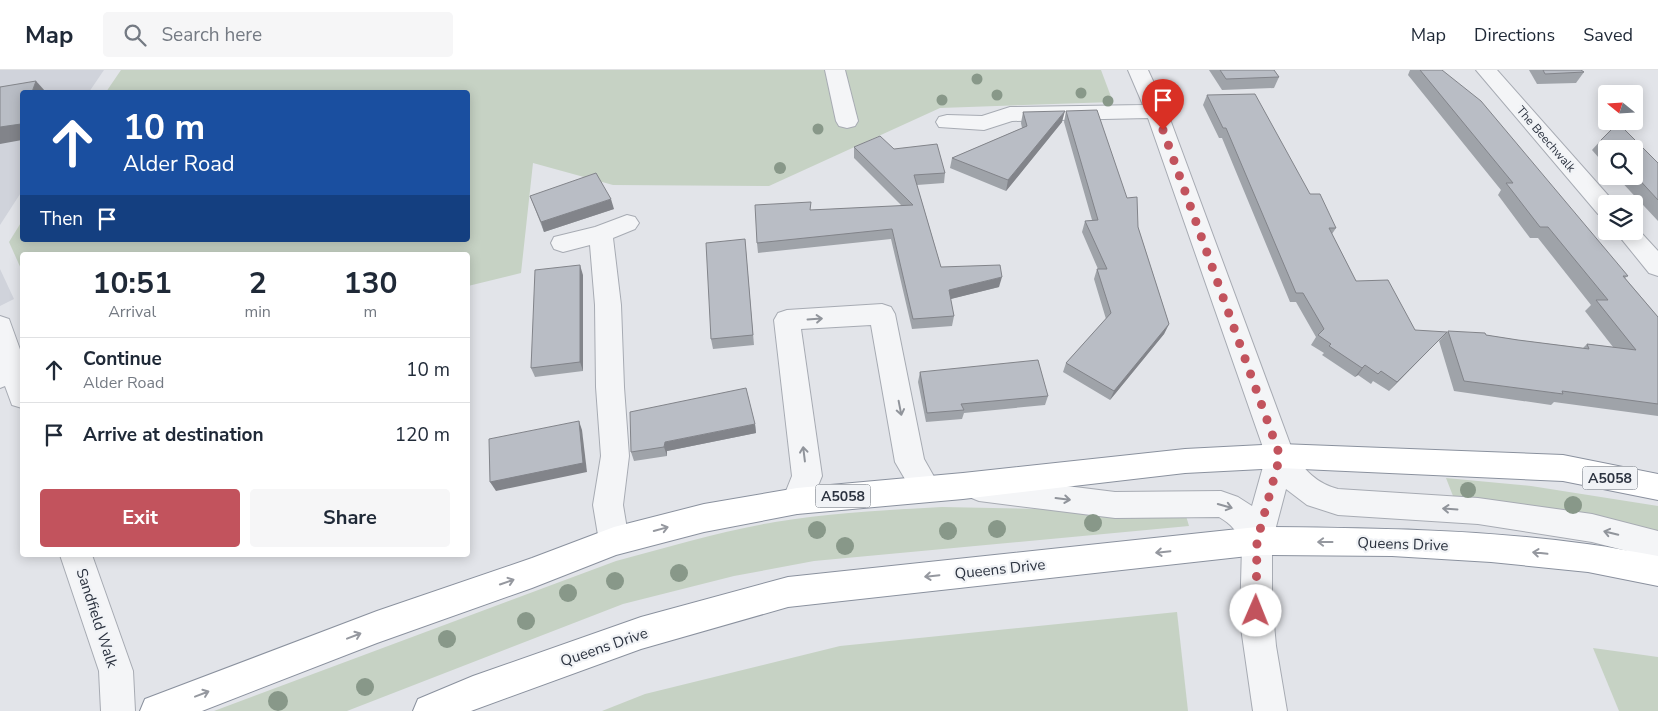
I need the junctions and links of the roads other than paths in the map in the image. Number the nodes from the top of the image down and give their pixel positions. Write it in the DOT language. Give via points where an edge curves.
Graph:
graph roads {
  1 [pos="835,70"];
  2 [pos="1138,70"];
  3 [pos="1486,70"];
  4 [pos="1156,111"];
  5 [pos="847,121"];
  6 [pos="947,122"];
  7 [pos="1598,199"];
  8 [pos="626,223"];
  9 [pos="601,234"];
  10 [pos="1635,240"];
  11 [pos="563,243"];
  12 [pos="1658,267"];
  13 [pos="0,326"];
  14 [pos="7,374"];
  15 [pos="20,394"];
  16 [pos="1280,456"];
  17 [pos="963,486"];
  18 [pos="1658,487"];
  19 [pos="926,489"];
  20 [pos="797,500"];
  21 [pos="614,541"];
  22 [pos="1257,541"];
  23 [pos="1658,544"];
  24 [pos="77,557"];
  25 [pos="1658,571"];
  26 [pos="118,711"];
  27 [pos="157,711"];
  28 [pos="430,711"];
  29 [pos="1270,711"];
  1 -- 5 [label="street"];
  2 -- 4 [label="street"];
  3 -- 7 [label="street, The Beechwalk"];
  4 -- 6 [label="street" via="1010,114 984,123"];
  4 -- 16 [label="street"];
  8 -- 9 [label="street"];
  9 -- 11 [label="street"];
  9 -- 21 [label="street" via="608,305 615,456 608,505"];
  10 -- 12 [label="street"];
  13 -- 14 [label="street"];
  14 -- 15 [label="street"];
  16 -- 17 [label="highway, A5058" via="1185,461"];
  16 -- 18 [label="highway, A5058" via="1563,468"];
  16 -- 22 [label="street"];
  23 -- 16 [label="street, one-way" via="1592,528 1478,511 1319,498 1292,477"];
  17 -- 19 [label="highway, A5058"];
  17 -- 22 [label="street, one-way" via="1115,505 1220,504 1242,514"];
  19 -- 20 [label="highway, A5058"];
  20 -- 19 [label="street, one-way" via="807,476 787,320 882,314 910,462"];
  21 -- 20 [label="highway, A5058, one-way" via="704,518"];
  27 -- 21 [label="highway, A5058, one-way"];
  25 -- 22 [label="highway, Queens Drive, one-way" via="1588,558 1491,548 1392,542"];
  22 -- 28 [label="highway, Queens Drive, one-way" via="788,592 641,633"];
  22 -- 29 [label="street" via="1256,611"];
  24 -- 26 [label="street, Sandfield Walk" via="116,671"];
}
